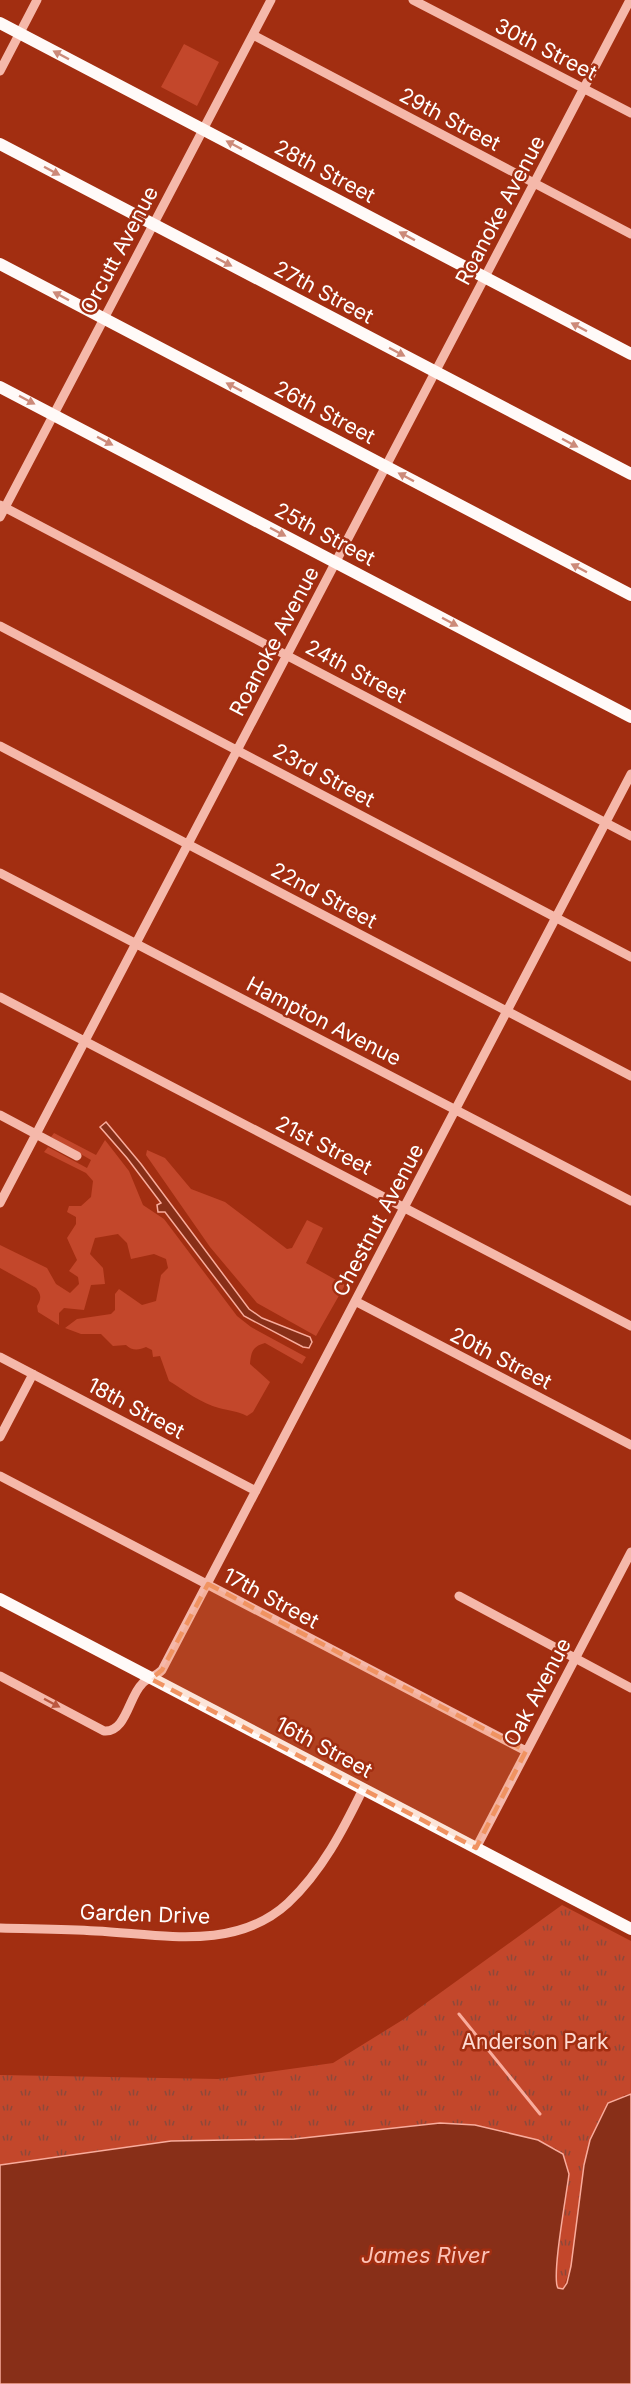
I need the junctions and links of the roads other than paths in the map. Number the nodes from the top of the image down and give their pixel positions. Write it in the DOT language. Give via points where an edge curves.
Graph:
graph roads {
  1 [pos="37,0"];
  2 [pos="271,0"];
  3 [pos="413,0"];
  4 [pos="630,0"];
  5 [pos="0,23"];
  6 [pos="20,33"];
  7 [pos="253,35"];
  8 [pos="0,71"];
  9 [pos="584,89"];
  10 [pos="631,113"];
  11 [pos="203,129"];
  12 [pos="0,144"];
  13 [pos="534,183"];
  14 [pos="152,224"];
  15 [pos="631,234"];
  16 [pos="0,264"];
  17 [pos="485,277"];
  18 [pos="104,318"];
  19 [pos="631,354"];
  20 [pos="434,372"];
  21 [pos="0,387"];
  22 [pos="53,414"];
  23 [pos="386,466"];
  24 [pos="631,474"];
  25 [pos="2,510"];
  26 [pos="336,562"];
  27 [pos="631,595"];
  28 [pos="0,626"];
  29 [pos="286,655"];
  30 [pos="631,717"];
  31 [pos="0,746"];
  32 [pos="238,750"];
  33 [pos="631,774"];
  34 [pos="605,822"];
  35 [pos="631,836"];
  36 [pos="188,844"];
  37 [pos="0,873"];
  38 [pos="556,918"];
  39 [pos="136,944"];
  40 [pos="631,957"];
  41 [pos="0,997"];
  42 [pos="507,1011"];
  43 [pos="85,1041"];
  44 [pos="631,1076"];
  45 [pos="456,1109"];
  46 [pos="0,1115"];
  47 [pos="36,1134"];
  48 [pos="77,1156"];
  49 [pos="631,1201"];
  50 [pos="0,1203"];
  51 [pos="405,1208"];
  52 [pos="355,1301"];
  53 [pos="631,1326"];
  54 [pos="0,1357"];
  55 [pos="33,1374"];
  56 [pos="0,1437"];
  57 [pos="631,1446"];
  58 [pos="0,1476"];
  59 [pos="256,1491"];
  60 [pos="631,1552"];
  61 [pos="208,1584"];
  62 [pos="459,1596"];
  63 [pos="0,1599"];
  64 [pos="576,1658"];
  65 [pos="0,1676"];
  66 [pos="151,1679"];
  67 [pos="631,1688"];
  68 [pos="526,1752"];
  69 [pos="363,1789"];
  70 [pos="476,1848"];
  71 [pos="0,1928"];
  72 [pos="631,1929"];
  1 -- 6 [label="street"];
  2 -- 7 [label="street, Orcutt Avenue"];
  3 -- 9 [label="street, 30th Street"];
  4 -- 9 [label="street, Roanoke Avenue"];
  5 -- 6 [label="main road, 28th Street"];
  6 -- 8 [label="street"];
  11 -- 6 [label="main road, 28th Street, one-way"];
  7 -- 11 [label="street, Orcutt Avenue"];
  7 -- 13 [label="street, 29th Street"];
  9 -- 10 [label="street, 30th Street"];
  9 -- 13 [label="street, Roanoke Avenue"];
  11 -- 14 [label="street, Orcutt Avenue"];
  17 -- 11 [label="main road, 28th Street, one-way"];
  12 -- 14 [label="main road, 27th Street, one-way"];
  13 -- 15 [label="street, 29th Street"];
  13 -- 17 [label="street, Roanoke Avenue"];
  14 -- 18 [label="street, Orcutt Avenue"];
  14 -- 20 [label="main road, 27th Street, one-way"];
  18 -- 16 [label="main road, 26th Street, one-way"];
  19 -- 17 [label="main road, 28th Street, one-way"];
  17 -- 20 [label="street, Roanoke Avenue"];
  18 -- 22 [label="street, Orcutt Avenue"];
  23 -- 18 [label="main road, 26th Street, one-way"];
  20 -- 23 [label="street, Roanoke Avenue"];
  20 -- 24 [label="main road, 27th Street, one-way"];
  21 -- 22 [label="main road, 25th Street, one-way"];
  22 -- 25 [label="street, Orcutt Avenue"];
  22 -- 26 [label="main road, 25th Street, one-way"];
  23 -- 26 [label="street, Roanoke Avenue"];
  27 -- 23 [label="main road, 26th Street, one-way"];
  25 -- 29 [label="street, 24th Street"];
  26 -- 29 [label="street, Roanoke Avenue"];
  26 -- 30 [label="main road, 25th Street, one-way"];
  28 -- 32 [label="street, 23rd Street"];
  29 -- 32 [label="street, Roanoke Avenue"];
  29 -- 34 [label="street, 24th Street"];
  31 -- 36 [label="street, 22nd Street"];
  32 -- 36 [label="street, Roanoke Avenue"];
  32 -- 38 [label="street, 23rd Street"];
  33 -- 34 [label="street, Chestnut Avenue"];
  34 -- 35 [label="street, 24th Street"];
  34 -- 38 [label="street, Chestnut Avenue"];
  36 -- 39 [label="street, Roanoke Avenue"];
  36 -- 42 [label="street, 22nd Street"];
  37 -- 39 [label="street, Hampton Avenue"];
  38 -- 40 [label="street, 23rd Street"];
  38 -- 42 [label="street, Chestnut Avenue"];
  39 -- 43 [label="street, Roanoke Avenue"];
  39 -- 45 [label="street, Hampton Avenue"];
  41 -- 43 [label="street, 21st Street"];
  42 -- 44 [label="street, 22nd Street"];
  42 -- 45 [label="street, Chestnut Avenue"];
  43 -- 47 [label="street, Roanoke Avenue"];
  43 -- 51 [label="street, 21st Street"];
  45 -- 49 [label="street, Hampton Avenue"];
  45 -- 51 [label="street, Chestnut Avenue"];
  46 -- 47 [label="street"];
  47 -- 48 [label="street"];
  47 -- 50 [label="street, Roanoke Avenue"];
  51 -- 52 [label="street, Chestnut Avenue"];
  51 -- 53 [label="street, 21st Street"];
  52 -- 57 [label="street, 20th Street"];
  52 -- 59 [label="street, Chestnut Avenue"];
  54 -- 55 [label="street, 18th Street"];
  55 -- 56 [label="street"];
  55 -- 59 [label="street, 18th Street"];
  58 -- 61 [label="street, 17th Street"];
  59 -- 61 [label="street, Chestnut Avenue"];
  60 -- 64 [label="street, Oak Avenue"];
  61 -- 66 [label="street, Chestnut Avenue" via="162,1670"];
  61 -- 68 [label="street, 17th Street"];
  62 -- 64 [label="street"];
  63 -- 66 [label="main road, 16th Street"];
  64 -- 67 [label="street"];
  64 -- 68 [label="street, Oak Avenue"];
  65 -- 66 [label="street, Chestnut Avenue, one-way" via="104,1731 117,1726 141,1684"];
  66 -- 69 [label="main road, 16th Street"];
  68 -- 70 [label="street, Oak Avenue"];
  69 -- 70 [label="main road, 16th Street"];
  69 -- 71 [label="street, Garden Drive" via="336,1842 310,1878 288,1904 253,1924 217,1935 193,1937"];
  70 -- 72 [label="main road, 16th Street"];
}
